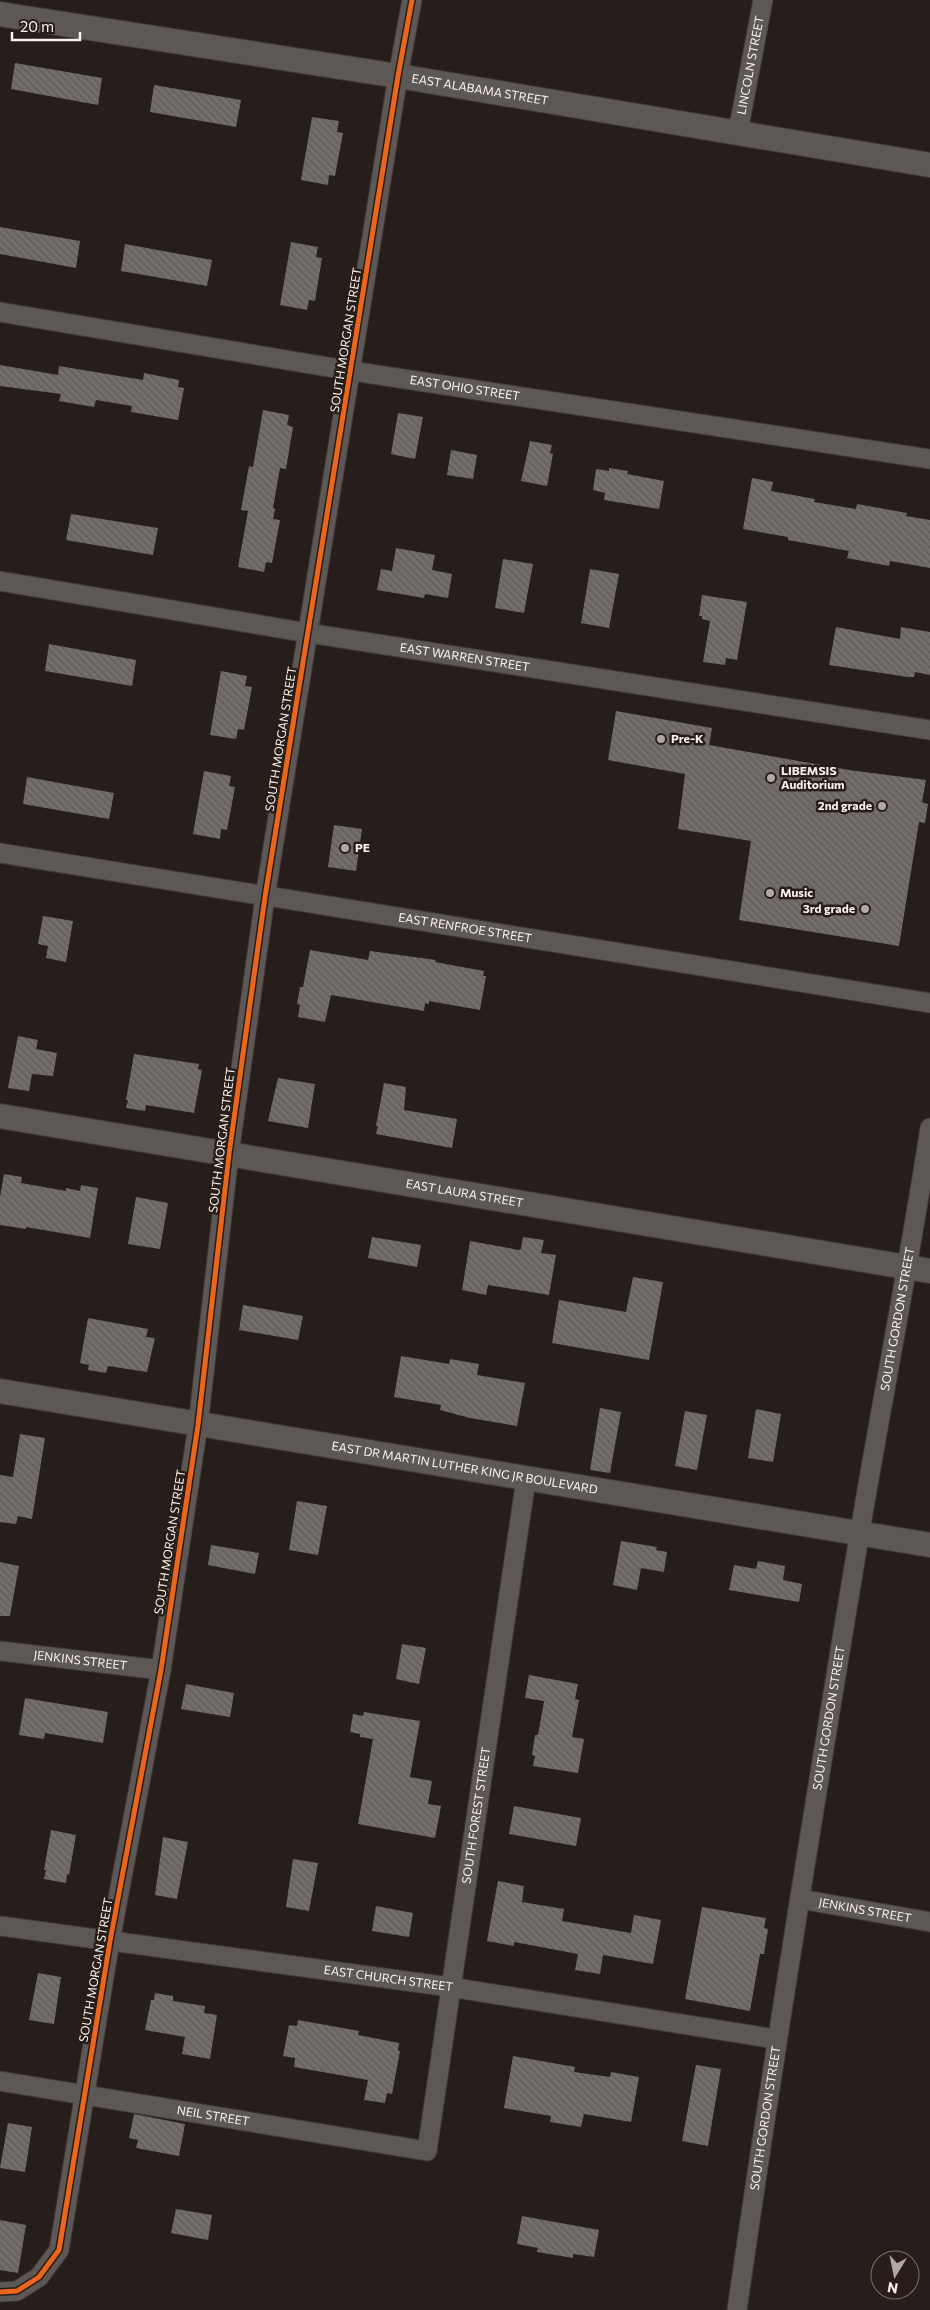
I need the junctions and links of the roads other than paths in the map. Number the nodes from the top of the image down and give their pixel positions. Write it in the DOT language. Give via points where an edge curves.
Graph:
graph roads {
  1 [pos="412,0"];
  2 [pos="763,0"];
  3 [pos="0,14"];
  4 [pos="398,76"];
  5 [pos="738,132"];
  6 [pos="930,165"];
  7 [pos="0,312"];
  8 [pos="352,371"];
  9 [pos="930,459"];
  10 [pos="0,581"];
  11 [pos="308,633"];
  12 [pos="930,730"];
  13 [pos="0,853"];
  14 [pos="265,897"];
  15 [pos="930,1003"];
  16 [pos="0,1116"];
  17 [pos="930,1128"];
  18 [pos="229,1154"];
  19 [pos="919,1269"];
  20 [pos="0,1391"];
  21 [pos="198,1425"];
  22 [pos="526,1479"];
  23 [pos="860,1534"];
  24 [pos="930,1545"];
  25 [pos="0,1651"];
  26 [pos="161,1670"];
  27 [pos="800,1900"];
  28 [pos="930,1922"];
  29 [pos="0,1926"];
  30 [pos="110,1941"];
  31 [pos="450,1987"];
  32 [pos="776,2040"];
  33 [pos="0,2081"];
  34 [pos="85,2096"];
  35 [pos="427,2151"];
  36 [pos="0,2292"];
  37 [pos="736,2310"];
  1 -- 4 [label="street, SOUTH MORGAN STREET"];
  2 -- 5 [label="street, LINCOLN STREET"];
  3 -- 4 [label="street, EAST ALABAMA STREET"];
  4 -- 5 [label="street, EAST ALABAMA STREET"];
  4 -- 8 [label="street, SOUTH MORGAN STREET"];
  5 -- 6 [label="street, EAST ALABAMA STREET"];
  7 -- 8 [label="street, EAST OHIO STREET"];
  8 -- 9 [label="street, EAST OHIO STREET"];
  8 -- 11 [label="street, SOUTH MORGAN STREET"];
  10 -- 11 [label="street, EAST WARREN STREET"];
  11 -- 12 [label="street, EAST WARREN STREET"];
  11 -- 14 [label="street, SOUTH MORGAN STREET"];
  13 -- 14 [label="street, EAST RENFROE STREET"];
  14 -- 15 [label="street, EAST RENFROE STREET"];
  14 -- 18 [label="street, SOUTH MORGAN STREET"];
  16 -- 18 [label="street, EAST LAURA STREET"];
  17 -- 19 [label="street, SOUTH GORDON STREET"];
  18 -- 19 [label="street, EAST LAURA STREET"];
  18 -- 21 [label="street, SOUTH MORGAN STREET"];
  19 -- 23 [label="street, SOUTH GORDON STREET"];
  20 -- 21 [label="street, EAST DR MARTIN LUTHER KING JR BOULEVARD"];
  21 -- 22 [label="street, EAST DR MARTIN LUTHER KING JR BOULEVARD"];
  21 -- 26 [label="street, SOUTH MORGAN STREET"];
  22 -- 23 [label="street, EAST DR MARTIN LUTHER KING JR BOULEVARD"];
  22 -- 31 [label="street, SOUTH FOREST STREET"];
  23 -- 24 [label="street, EAST DR MARTIN LUTHER KING JR BOULEVARD"];
  23 -- 27 [label="street, SOUTH GORDON STREET"];
  25 -- 26 [label="street, JENKINS STREET"];
  26 -- 30 [label="street, SOUTH MORGAN STREET"];
  27 -- 28 [label="street, JENKINS STREET"];
  27 -- 32 [label="street, SOUTH GORDON STREET"];
  29 -- 30 [label="street, EAST CHURCH STREET"];
  30 -- 31 [label="street, EAST CHURCH STREET"];
  30 -- 34 [label="street, SOUTH MORGAN STREET"];
  31 -- 32 [label="street, EAST CHURCH STREET"];
  31 -- 35 [label="street, SOUTH FOREST STREET"];
  32 -- 37 [label="street, SOUTH GORDON STREET"];
  33 -- 34 [label="street, NEIL STREET"];
  34 -- 35 [label="street, NEIL STREET"];
  34 -- 36 [label="street, SOUTH MORGAN STREET" via="59,2250 39,2277 17,2292"];
}
